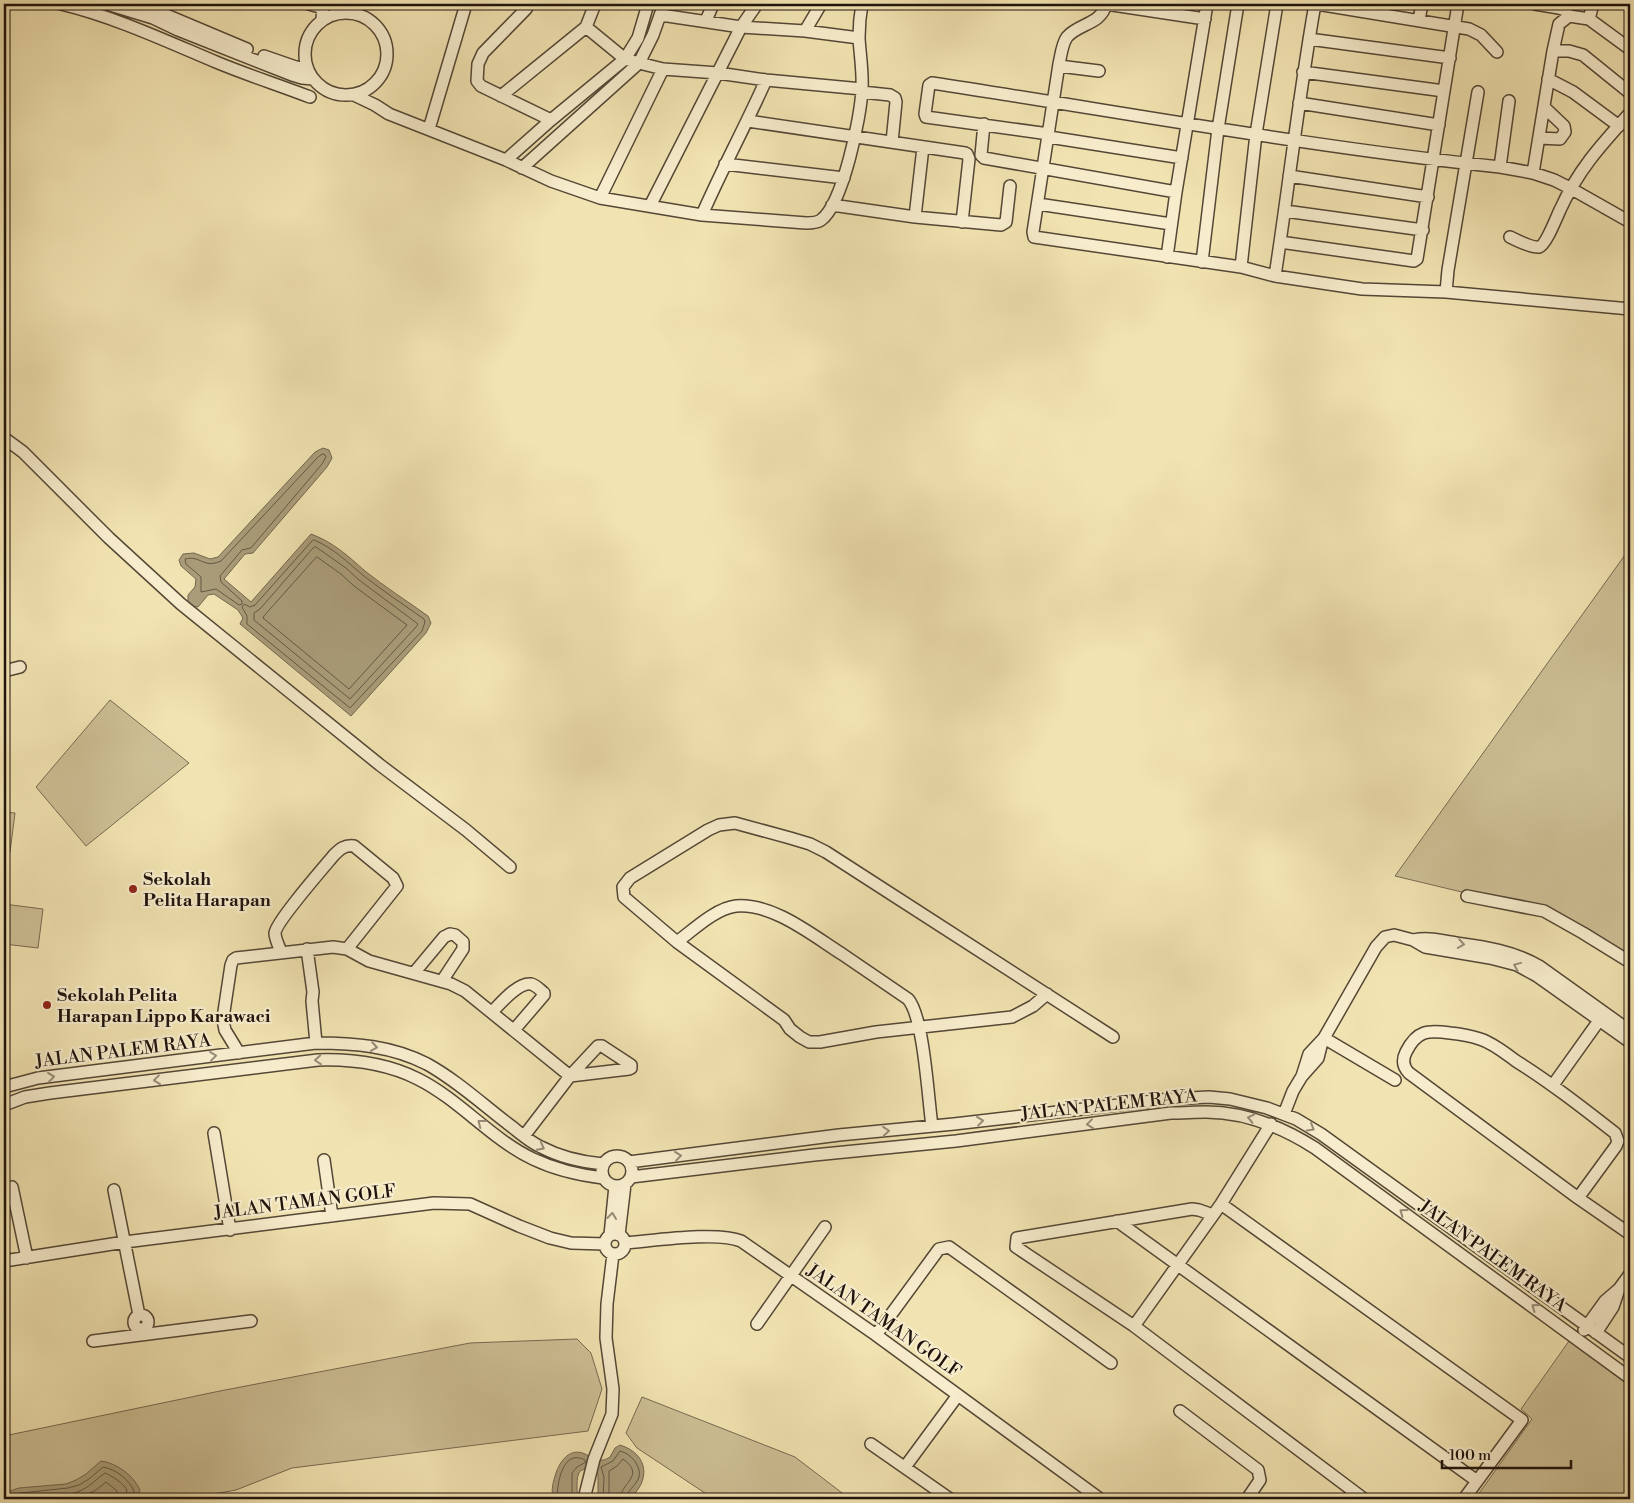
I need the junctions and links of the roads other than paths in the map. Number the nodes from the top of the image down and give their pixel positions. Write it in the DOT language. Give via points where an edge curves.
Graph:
graph roads {
  1 [pos="61,4"];
  2 [pos="107,4"];
  3 [pos="309,4"];
  4 [pos="466,4"];
  5 [pos="537,4"];
  6 [pos="595,4"];
  7 [pos="648,4"];
  8 [pos="713,4"];
  9 [pos="758,4"];
  10 [pos="821,4"];
  11 [pos="862,4"];
  12 [pos="1207,4"];
  13 [pos="1238,4"];
  14 [pos="1277,4"];
  15 [pos="1316,4"];
  16 [pos="1422,4"];
  17 [pos="1458,4"];
  18 [pos="1535,4"];
  19 [pos="1593,4"];
  20 [pos="528,6"];
  21 [pos="138,7"];
  22 [pos="1354,7"];
  23 [pos="662,9"];
  24 [pos="1385,9"];
  25 [pos="323,10"];
  26 [pos="1569,16"];
  27 [pos="1205,19"];
  28 [pos="1589,19"];
  29 [pos="1420,20"];
  30 [pos="706,21"];
  31 [pos="1455,26"];
  32 [pos="586,27"];
  33 [pos="741,27"];
  34 [pos="805,31"];
  35 [pos="859,38"];
  36 [pos="1309,38"];
  37 [pos="1630,49"];
  38 [pos="1553,51"];
  39 [pos="1497,52"];
  40 [pos="1450,58"];
  41 [pos="625,60"];
  42 [pos="639,63"];
  43 [pos="1059,66"];
  44 [pos="663,69"];
  45 [pos="1098,71"];
  46 [pos="718,72"];
  47 [pos="1303,72"];
  48 [pos="310,74"];
  49 [pos="1548,79"];
  50 [pos="766,80"];
  51 [pos="377,82"];
  52 [pos="862,90"];
  53 [pos="1444,92"];
  54 [pos="1478,92"];
  55 [pos="1630,92"];
  56 [pos="354,94"];
  57 [pos="501,96"];
  58 [pos="310,97"];
  59 [pos="1509,101"];
  60 [pos="1053,102"];
  61 [pos="1299,103"];
  62 [pos="375,105"];
  63 [pos="1544,107"];
  64 [pos="1630,113"];
  65 [pos="551,120"];
  66 [pos="748,121"];
  67 [pos="984,124"];
  68 [pos="1187,124"];
  69 [pos="1439,124"];
  70 [pos="1619,126"];
  71 [pos="429,129"];
  72 [pos="1218,129"];
  73 [pos="1256,134"];
  74 [pos="1049,135"];
  75 [pos="855,136"];
  76 [pos="1539,138"];
  77 [pos="1294,141"];
  78 [pos="892,142"];
  79 [pos="923,147"];
  80 [pos="1182,158"];
  81 [pos="506,160"];
  82 [pos="1434,160"];
  83 [pos="725,164"];
  84 [pos="1467,164"];
  85 [pos="522,168"];
  86 [pos="1500,168"];
  87 [pos="1044,170"];
  88 [pos="1533,174"];
  89 [pos="1289,176"];
  90 [pos="844,178"];
  91 [pos="1010,186"];
  92 [pos="1570,188"];
  93 [pos="1176,192"];
  94 [pos="1428,197"];
  95 [pos="600,198"];
  96 [pos="832,204"];
  97 [pos="1038,204"];
  98 [pos="650,206"];
  99 [pos="1285,211"];
  100 [pos="702,215"];
  101 [pos="915,217"];
  102 [pos="962,222"];
  103 [pos="1630,222"];
  104 [pos="1171,224"];
  105 [pos="1423,230"];
  106 [pos="1510,237"];
  107 [pos="1280,242"];
  108 [pos="1167,257"];
  109 [pos="1202,262"];
  110 [pos="1241,267"];
  111 [pos="1275,276"];
  112 [pos="1446,292"];
  113 [pos="1630,309"];
  114 [pos="4,438"];
  115 [pos="20,667"];
  116 [pos="4,671"];
  117 [pos="510,867"];
  118 [pos="1467,896"];
  119 [pos="677,942"];
  120 [pos="307,949"];
  121 [pos="347,949"];
  122 [pos="281,952"];
  123 [pos="1630,962"];
  124 [pos="414,973"];
  125 [pos="442,981"];
  126 [pos="1048,994"];
  127 [pos="492,1012"];
  128 [pos="1602,1016"];
  129 [pos="920,1028"];
  130 [pos="514,1030"];
  131 [pos="1630,1031"];
  132 [pos="1113,1038"];
  133 [pos="1324,1038"];
  134 [pos="1630,1042"];
  135 [pos="318,1043"];
  136 [pos="239,1053"];
  137 [pos="570,1076"];
  138 [pos="1395,1080"];
  139 [pos="1553,1085"];
  140 [pos="4,1087"];
  141 [pos="4,1105"];
  142 [pos="1284,1114"];
  143 [pos="1271,1124"];
  144 [pos="932,1126"];
  145 [pos="214,1133"];
  146 [pos="524,1136"];
  147 [pos="324,1160"];
  148 [pos="630,1162"];
  149 [pos="603,1164"];
  150 [pos="603,1178"];
  151 [pos="623,1182"];
  152 [pos="12,1187"];
  153 [pos="114,1190"];
  154 [pos="1578,1198"];
  155 [pos="1221,1204"];
  156 [pos="1213,1215"];
  157 [pos="332,1216"];
  158 [pos="1117,1221"];
  159 [pos="825,1228"];
  160 [pos="230,1230"];
  161 [pos="1630,1234"];
  162 [pos="615,1239"];
  163 [pos="125,1242"];
  164 [pos="613,1254"];
  165 [pos="26,1258"];
  166 [pos="4,1261"];
  167 [pos="1178,1264"];
  168 [pos="1630,1274"];
  169 [pos="791,1276"];
  170 [pos="1571,1313"];
  171 [pos="251,1321"];
  172 [pos="757,1324"];
  173 [pos="1134,1326"];
  174 [pos="1562,1327"];
  175 [pos="1592,1329"];
  176 [pos="143,1332"];
  177 [pos="876,1335"];
  178 [pos="93,1341"];
  179 [pos="1581,1341"];
  180 [pos="1630,1357"];
  181 [pos="1111,1363"];
  182 [pos="1630,1378"];
  183 [pos="958,1395"];
  184 [pos="1180,1411"];
  185 [pos="871,1444"];
  186 [pos="905,1467"];
  187 [pos="1477,1481"];
  188 [pos="584,1499"];
  189 [pos="950,1499"];
  190 [pos="1100,1499"];
  191 [pos="1247,1499"];
  192 [pos="1364,1499"];
  193 [pos="1464,1499"];
  1 -- 58 [label="street" via="136,28"];
  2 -- 21 [label="street"];
  3 -- 25 [label="street"];
  4 -- 71 [label="street"];
  5 -- 20 [label="street"];
  6 -- 32 [label="street"];
  7 -- 41 [label="street" via="638,38"];
  8 -- 30 [label="street"];
  9 -- 33 [label="street"];
  10 -- 34 [label="street"];
  11 -- 35 [label="street"];
  12 -- 27 [label="street"];
  13 -- 72 [label="street"];
  14 -- 73 [label="street"];
  15 -- 22 [label="street"];
  15 -- 36 [label="street"];
  16 -- 29 [label="street"];
  17 -- 31 [label="street"];
  18 -- 26 [label="street" via="1560,8"];
  19 -- 28 [label="street"];
  20 -- 57 [label="street" via="483,53 478,64 478,83"];
  21 -- 48 [label="street" via="178,30 292,75 302,78"];
  22 -- 24 [label="street"];
  23 -- 30 [label="street"];
  23 -- 42 [label="street"];
  24 -- 29 [label="street"];
  25 -- 48 [label="street" via="306,40 304,52"];
  25 -- 51 [label="street" via="334,14 348,12 361,15 373,21 382,32 388,57"];
  26 -- 28 [label="street"];
  26 -- 38 [label="street" via="1559,24"];
  27 -- 43 [label="street" via="1106,4 1101,15 1068,37"];
  27 -- 68 [label="street"];
  28 -- 37 [label="street"];
  29 -- 31 [label="street"];
  30 -- 33 [label="street"];
  31 -- 39 [label="street" via="1476,32"];
  31 -- 40 [label="street"];
  32 -- 41 [label="street"];
  32 -- 57 [label="street"];
  33 -- 34 [label="street"];
  33 -- 46 [label="street"];
  34 -- 35 [label="street"];
  35 -- 52 [label="street"];
  36 -- 40 [label="street"];
  36 -- 47 [label="street"];
  38 -- 49 [label="street"];
  38 -- 55 [label="street" via="1583,55"];
  40 -- 53 [label="street"];
  41 -- 42 [label="street"];
  41 -- 65 [label="street"];
  42 -- 44 [label="street"];
  42 -- 85 [label="street"];
  43 -- 45 [label="street"];
  43 -- 60 [label="street"];
  44 -- 46 [label="street"];
  44 -- 95 [label="street"];
  46 -- 50 [label="street"];
  46 -- 98 [label="street"];
  47 -- 53 [label="street"];
  47 -- 61 [label="street"];
  48 -- 56 [label="street" via="328,91 340,95"];
  49 -- 63 [label="street"];
  49 -- 70 [label="street" via="1573,92"];
  50 -- 52 [label="street"];
  50 -- 66 [label="street"];
  51 -- 56 [label="street"];
  51 -- 62 [label="street"];
  52 -- 75 [label="street"];
  52 -- 78 [label="street" via="895,98"];
  53 -- 69 [label="street"];
  54 -- 84 [label="street"];
  56 -- 62 [label="street"];
  57 -- 65 [label="street"];
  59 -- 86 [label="street"];
  60 -- 67 [label="street" via="929,85 926,116"];
  60 -- 68 [label="street"];
  60 -- 74 [label="street"];
  61 -- 69 [label="street"];
  61 -- 77 [label="street"];
  62 -- 71 [label="street" via="389,114"];
  63 -- 76 [label="street"];
  63 -- 76 [label="street" via="1564,126 1565,132 1560,140"];
  64 -- 70 [label="street"];
  65 -- 81 [label="street"];
  66 -- 75 [label="street"];
  66 -- 83 [label="street"];
  67 -- 74 [label="street"];
  67 -- 87 [label="street" via="982,157"];
  68 -- 72 [label="street"];
  68 -- 80 [label="street"];
  69 -- 82 [label="street"];
  70 -- 92 [label="street" via="1599,146"];
  71 -- 81 [label="street"];
  72 -- 73 [label="street"];
  72 -- 109 [label="street"];
  73 -- 77 [label="street"];
  73 -- 110 [label="street"];
  74 -- 80 [label="street"];
  74 -- 87 [label="street"];
  75 -- 78 [label="street"];
  75 -- 90 [label="street"];
  76 -- 88 [label="street"];
  77 -- 82 [label="street"];
  77 -- 89 [label="street"];
  78 -- 79 [label="street"];
  79 -- 101 [label="street"];
  79 -- 102 [label="street" via="962,152 968,156"];
  80 -- 93 [label="street"];
  81 -- 85 [label="street"];
  82 -- 84 [label="street"];
  82 -- 94 [label="street"];
  83 -- 90 [label="street"];
  83 -- 100 [label="street"];
  84 -- 86 [label="street"];
  84 -- 112 [label="street"];
  85 -- 95 [label="street"];
  86 -- 88 [label="street"];
  87 -- 93 [label="street"];
  87 -- 97 [label="street"];
  88 -- 92 [label="street"];
  89 -- 94 [label="street"];
  89 -- 99 [label="street"];
  90 -- 96 [label="street"];
  91 -- 102 [label="street" via="1004,224"];
  92 -- 103 [label="street"];
  92 -- 106 [label="street" via="1541,246"];
  93 -- 104 [label="street"];
  94 -- 105 [label="street"];
  95 -- 98 [label="street"];
  96 -- 100 [label="street" via="822,219 814,223"];
  96 -- 101 [label="street"];
  97 -- 104 [label="street"];
  97 -- 108 [label="street" via="1034,237"];
  98 -- 100 [label="street"];
  99 -- 105 [label="street"];
  99 -- 107 [label="street"];
  101 -- 102 [label="street"];
  104 -- 108 [label="street"];
  105 -- 107 [label="street" via="1415,261"];
  107 -- 111 [label="street"];
  108 -- 109 [label="street"];
  109 -- 110 [label="street"];
  110 -- 111 [label="street"];
  111 -- 112 [label="street" via="1362,289"];
  112 -- 113 [label="street"];
  114 -- 117 [label="street" via="23,452 181,604"];
  115 -- 116 [label="street"];
  118 -- 123 [label="street" via="1544,911"];
  119 -- 126 [label="street" via="624,896 623,887 630,878 708,830 735,823 810,844 826,852"];
  119 -- 129 [label="street" via="809,1042"];
  119 -- 129 [label="street" via="714,915 731,907 772,912 799,926 908,999"];
  120 -- 121 [label="street"];
  120 -- 122 [label="street"];
  120 -- 135 [label="street"];
  121 -- 122 [label="street" via="397,886 393,878 354,846 340,848 280,923 275,934"];
  121 -- 124 [label="street" via="369,961"];
  122 -- 136 [label="street" via="236,958 232,963 223,1018 225,1030"];
  124 -- 125 [label="street"];
  124 -- 125 [label="street" via="444,937 455,935 462,942 462,948"];
  125 -- 127 [label="street" via="465,991"];
  126 -- 129 [label="street" via="1012,1017"];
  126 -- 132 [label="street"];
  127 -- 130 [label="street"];
  127 -- 130 [label="street" via="516,989 534,985 544,995"];
  128 -- 131 [label="street"];
  128 -- 133 [label="street" via="1517,965 1425,947 1394,935 1382,939 1376,947"];
  128 -- 134 [label="street"];
  128 -- 139 [label="street"];
  129 -- 144 [label="street"];
  130 -- 137 [label="street"];
  133 -- 138 [label="street"];
  133 -- 142 [label="street" via="1318,1058 1302,1076"];
  135 -- 136 [label="street, JALAN PALEM RAYA"];
  135 -- 146 [label="street, JALAN PALEM RAYA, one-way" via="377,1047 412,1057 450,1078"];
  140 -- 136 [label="street, JALAN PALEM RAYA, one-way" via="38,1078"];
  137 -- 137 [label="street" via="598,1046 631,1065 629,1069"];
  137 -- 146 [label="street"];
  139 -- 154 [label="street" via="1618,1137 1616,1146"];
  139 -- 154 [label="street" via="1488,1042 1462,1035 1433,1031 1422,1034 1415,1038 1404,1059 1409,1073"];
  150 -- 141 [label="street, JALAN PALEM RAYA, one-way" via="580,1175 532,1159 418,1079 398,1070 345,1059 50,1093"];
  144 -- 142 [label="street, JALAN PALEM RAYA, one-way" via="1209,1097 1230,1099"];
  142 -- 170 [label="street, JALAN PALEM RAYA, one-way" via="1321,1134"];
  143 -- 151 [label="street, JALAN PALEM RAYA, one-way" via="1229,1113 1171,1114 814,1155"];
  143 -- 155 [label="street"];
  174 -- 143 [label="street, JALAN PALEM RAYA, one-way" via="1315,1148"];
  148 -- 144 [label="street, JALAN PALEM RAYA, one-way"];
  145 -- 160 [label="street"];
  146 -- 149 [label="street, JALAN PALEM RAYA, one-way" via="568,1158"];
  147 -- 157 [label="street"];
  148 -- 149 [label="street" via="616,1155"];
  148 -- 151 [label="street" via="632,1166"];
  149 -- 150 [label="street"];
  150 -- 151 [label="street" via="606,1182"];
  151 -- 162 [label="street"];
  152 -- 165 [label="street"];
  153 -- 163 [label="street"];
  154 -- 161 [label="street"];
  155 -- 156 [label="street"];
  155 -- 187 [label="street" via="1522,1420"];
  156 -- 158 [label="street" via="1192,1209"];
  156 -- 167 [label="street"];
  157 -- 160 [label="street, JALAN TAMAN GOLF"];
  157 -- 162 [label="street, JALAN TAMAN GOLF" via="434,1203 470,1204 550,1238 571,1243"];
  158 -- 167 [label="street"];
  158 -- 173 [label="street" via="1017,1238 1015,1242 1016,1247"];
  159 -- 169 [label="street"];
  160 -- 163 [label="street, JALAN TAMAN GOLF"];
  162 -- 164 [label="street" via="607,1250"];
  162 -- 164 [label="street" via="622,1252"];
  162 -- 169 [label="street, JALAN TAMAN GOLF" via="735,1239"];
  163 -- 165 [label="street, JALAN TAMAN GOLF"];
  163 -- 176 [label="street" via="139,1315 134,1322"];
  164 -- 188 [label="street" via="606,1338 613,1389 612,1414 594,1459"];
  165 -- 166 [label="street, JALAN TAMAN GOLF"];
  167 -- 173 [label="street"];
  167 -- 187 [label="street"];
  168 -- 175 [label="street" via="1619,1290 1605,1301"];
  169 -- 172 [label="street"];
  169 -- 177 [label="street, JALAN TAMAN GOLF"];
  170 -- 174 [label="street" via="1571,1324"];
  170 -- 175 [label="street, JALAN PALEM RAYA"];
  171 -- 176 [label="street"];
  173 -- 192 [label="street"];
  174 -- 179 [label="street, JALAN PALEM RAYA"];
  175 -- 179 [label="street" via="1582,1333"];
  175 -- 180 [label="street, JALAN PALEM RAYA"];
  176 -- 178 [label="street"];
  177 -- 181 [label="street" via="939,1249 949,1247"];
  177 -- 183 [label="street, JALAN TAMAN GOLF"];
  179 -- 182 [label="street, JALAN PALEM RAYA"];
  183 -- 186 [label="street"];
  183 -- 190 [label="street, JALAN TAMAN GOLF"];
  184 -- 191 [label="street" via="1258,1470 1260,1480"];
  185 -- 186 [label="street"];
  186 -- 189 [label="street"];
  187 -- 193 [label="street"];
}
